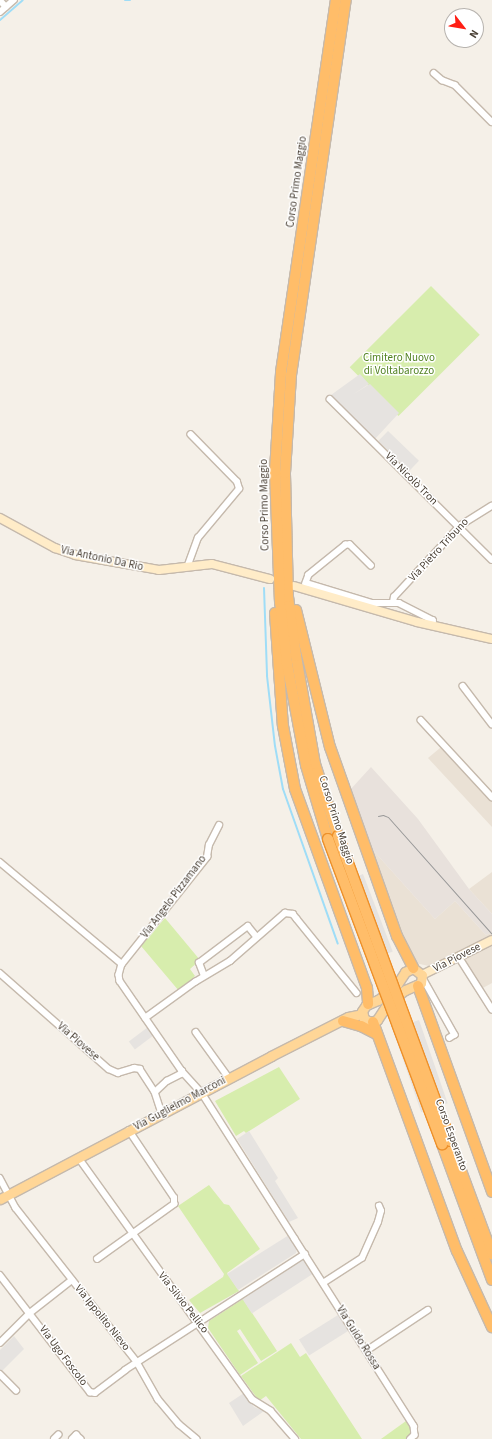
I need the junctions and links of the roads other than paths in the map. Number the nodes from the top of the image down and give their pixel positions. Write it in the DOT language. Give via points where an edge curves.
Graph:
graph roads {
  1 [pos="0,0"];
  2 [pos="14,0"];
  3 [pos="336,0"];
  4 [pos="346,0"];
  5 [pos="6,7"];
  6 [pos="0,12"];
  7 [pos="434,73"];
  8 [pos="492,122"];
  9 [pos="330,399"];
  10 [pos="191,435"];
  11 [pos="492,506"];
  12 [pos="0,518"];
  13 [pos="459,527"];
  14 [pos="280,530"];
  15 [pos="492,560"];
  16 [pos="188,565"];
  17 [pos="370,566"];
  18 [pos="270,579"];
  19 [pos="294,586"];
  20 [pos="393,602"];
  21 [pos="434,626"];
  22 [pos="492,639"];
  23 [pos="463,686"];
  24 [pos="422,720"];
  25 [pos="492,724"];
  26 [pos="492,797"];
  27 [pos="219,826"];
  28 [pos="0,862"];
  29 [pos="257,936"];
  30 [pos="492,940"];
  31 [pos="459,958"];
  32 [pos="122,964"];
  33 [pos="413,968"];
  34 [pos="0,973"];
  35 [pos="204,976"];
  36 [pos="421,980"];
  37 [pos="357,993"];
  38 [pos="392,996"];
  39 [pos="368,1004"];
  40 [pos="492,1009"];
  41 [pos="362,1014"];
  42 [pos="145,1018"];
  43 [pos="343,1021"];
  44 [pos="373,1022"];
  45 [pos="196,1032"];
  46 [pos="377,1034"];
  47 [pos="450,1038"];
  48 [pos="182,1071"];
  49 [pos="229,1078"];
  50 [pos="155,1092"];
  51 [pos="202,1093"];
  52 [pos="162,1114"];
  53 [pos="129,1131"];
  54 [pos="446,1142"];
  55 [pos="79,1158"];
  56 [pos="0,1178"];
  57 [pos="492,1192"];
  58 [pos="4,1197"];
  59 [pos="379,1206"];
  60 [pos="132,1234"];
  61 [pos="305,1254"];
  62 [pos="492,1254"];
  63 [pos="97,1259"];
  64 [pos="0,1275"];
  65 [pos="72,1280"];
  66 [pos="492,1280"];
  67 [pos="323,1283"];
  68 [pos="428,1310"];
  69 [pos="30,1313"];
  70 [pos="198,1323"];
  71 [pos="492,1327"];
  72 [pos="0,1343"];
  73 [pos="366,1351"];
  74 [pos="137,1362"];
  75 [pos="0,1374"];
  76 [pos="16,1390"];
  77 [pos="292,1438"];
  78 [pos="72,1439"];
  79 [pos="81,1439"];
  80 [pos="197,1439"];
  81 [pos="411,1439"];
  1 -- 5 [label="street"];
  2 -- 5 [label="street"];
  3 -- 14 [label="highway, Corso Primo Maggio" via="281,372 276,471"];
  4 -- 14 [label="highway, Corso Primo Maggio" via="291,375"];
  5 -- 6 [label="street"];
  7 -- 8 [label="street" via="455,86"];
  9 -- 13 [label="street, Via Nicolò Tron"];
  10 -- 16 [label="street" via="237,482 239,489 198,538"];
  11 -- 13 [label="street, Via Pietro Tribuno" via="473,515"];
  12 -- 16 [label="street, Via Antonio Da Rio" via="55,548 75,555 159,570"];
  13 -- 15 [label="street, Via Nicolò Tron"];
  13 -- 20 [label="street, Via Pietro Tribuno" via="394,597"];
  14 -- 33 [label="highway" via="327,739 397,936"];
  14 -- 38 [label="highway, Corso Primo Maggio, bridge" via="311,764"];
  14 -- 39 [label="highway" via="273,576 276,658 288,757 304,819 367,988"];
  16 -- 18 [label="street, Via Antonio Da Rio" via="225,566"];
  17 -- 20 [label="street" via="350,545 346,545 309,575 306,583 372,603"];
  19 -- 21 [label="street"];
  20 -- 21 [label="street" via="433,620"];
  21 -- 22 [label="street"];
  23 -- 25 [label="street"];
  24 -- 26 [label="street"];
  27 -- 32 [label="street, Via Angelo Pizzamano" via="209,845 207,857"];
  28 -- 32 [label="street"];
  29 -- 35 [label="street" via="230,960"];
  29 -- 35 [label="street" via="248,926 199,963"];
  29 -- 37 [label="street" via="285,913 293,914"];
  30 -- 31 [label="street, Via Piovese"];
  31 -- 36 [label="street, Via Piovese"];
  31 -- 40 [label="street"];
  32 -- 42 [label="street" via="120,981"];
  33 -- 36 [label="main road, Via Piovese"];
  33 -- 39 [label="main road" via="405,972 396,986 378,1000"];
  34 -- 50 [label="street, Via Piovese" via="109,1069 122,1073 138,1067"];
  35 -- 42 [label="street"];
  36 -- 44 [label="main road, Via Piovese" via="384,1006 380,1017"];
  36 -- 47 [label="street" via="455,1035"];
  36 -- 57 [label="highway"];
  38 -- 54 [label="highway, Corso Esperanto, bridge"];
  39 -- 41 [label="main road" via="363,1008"];
  41 -- 43 [label="main road, Via Guglielmo Marconi" via="348,1017"];
  41 -- 44 [label="main road" via="364,1019"];
  42 -- 48 [label="street"];
  43 -- 46 [label="highway" via="362,1026"];
  43 -- 49 [label="main road, Via Guglielmo Marconi"];
  44 -- 46 [label="highway"];
  45 -- 49 [label="street"];
  46 -- 71 [label="highway" via="457,1251"];
  48 -- 50 [label="street"];
  48 -- 51 [label="street"];
  49 -- 51 [label="main road, Via Guglielmo Marconi"];
  50 -- 52 [label="street, Via Piovese"];
  51 -- 52 [label="main road, Via Guglielmo Marconi"];
  51 -- 61 [label="street, Via Guido Rossa"];
  52 -- 53 [label="main road, Via Guglielmo Marconi"];
  53 -- 55 [label="main road, Via Guglielmo Marconi"];
  53 -- 60 [label="street" via="175,1201"];
  54 -- 62 [label="highway, Corso Esperanto"];
  54 -- 66 [label="highway, Corso Esperanto"];
  55 -- 58 [label="main road, Via Guglielmo Marconi"];
  55 -- 60 [label="street, Via Silvio Pellico"];
  56 -- 58 [label="street, Via Ippolito Nievo"];
  58 -- 65 [label="street, Via Ippolito Nievo"];
  59 -- 67 [label="street" via="381,1211 378,1222 362,1258"];
  60 -- 63 [label="street"];
  60 -- 70 [label="street, Via Silvio Pellico"];
  61 -- 67 [label="street, Via Guido Rossa"];
  61 -- 70 [label="street"];
  64 -- 69 [label="street, Via Ugo Foscolo"];
  65 -- 69 [label="street"];
  65 -- 74 [label="street, Via Ippolito Nievo"];
  67 -- 73 [label="street, Via Guido Rossa"];
  68 -- 73 [label="street"];
  69 -- 72 [label="street"];
  69 -- 74 [label="street, Via Ugo Foscolo" via="90,1392 95,1393"];
  70 -- 74 [label="street, Via Ugo Foscolo"];
  70 -- 77 [label="street, Via Silvio Pellico" via="252,1399 271,1410"];
  73 -- 81 [label="street, Via Guido Rossa" via="416,1431"];
  74 -- 80 [label="street, Via Ippolito Nievo" via="158,1399 179,1424"];
  75 -- 76 [label="street"];
  78 -- 79 [label="street" via="76,1435"];
}
